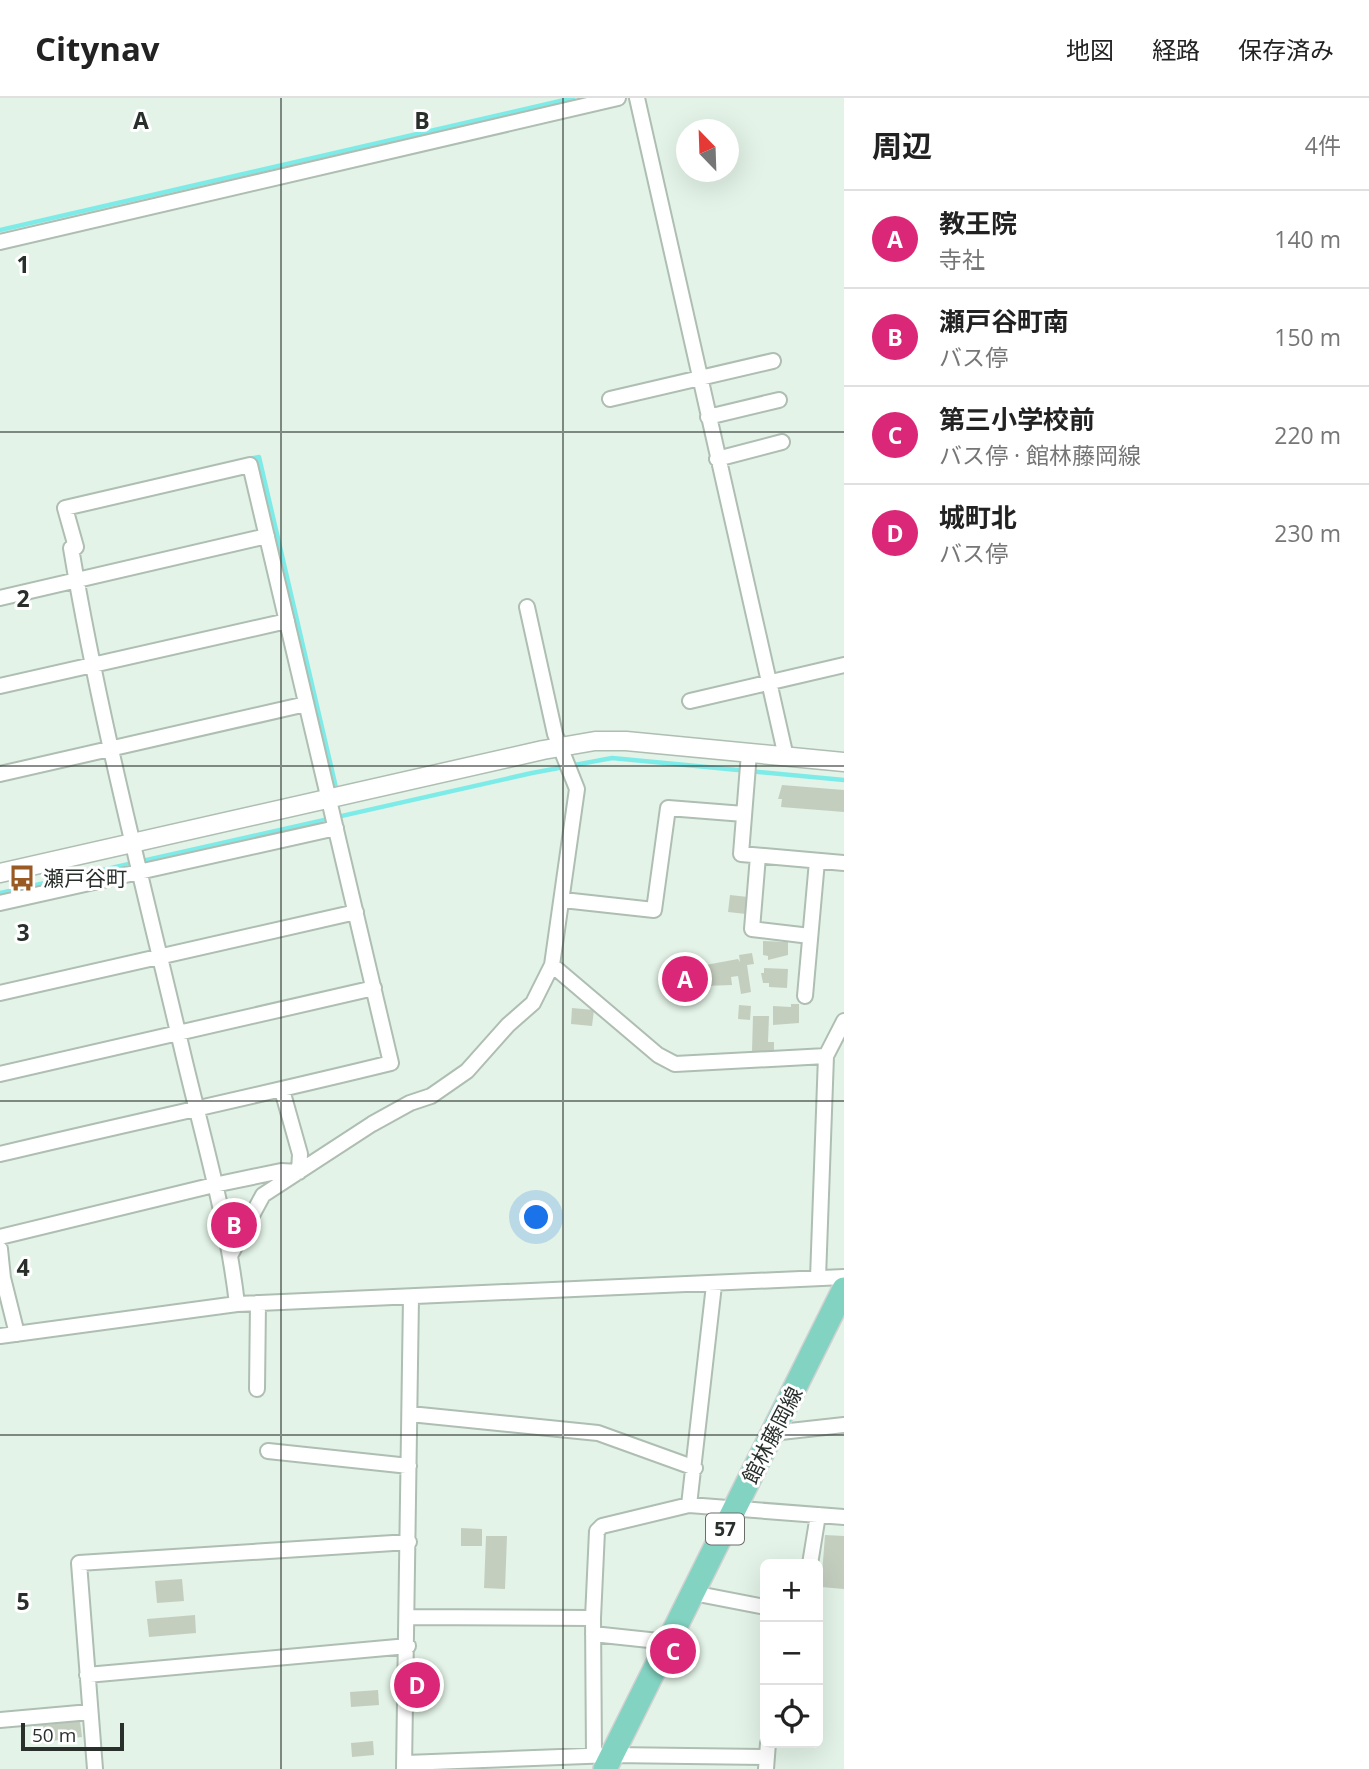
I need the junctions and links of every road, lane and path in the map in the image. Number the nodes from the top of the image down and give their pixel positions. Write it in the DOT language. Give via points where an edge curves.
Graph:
graph roads {
  1 [pos="618,98"];
  2 [pos="637,98"];
  3 [pos="0,242"];
  4 [pos="773,361"];
  5 [pos="699,379"];
  6 [pos="610,399"];
  7 [pos="779,400"];
  8 [pos="708,417"];
  9 [pos="782,442"];
  10 [pos="717,459"];
  11 [pos="267,537"];
  12 [pos="76,580"];
  13 [pos="0,597"];
  14 [pos="527,607"];
  15 [pos="287,621"];
  16 [pos="93,664"];
  17 [pos="844,665"];
  18 [pos="769,682"];
  19 [pos="0,686"];
  20 [pos="690,701"];
  21 [pos="306,704"];
  22 [pos="562,747"];
  23 [pos="112,749"];
  24 [pos="749,753"];
  25 [pos="786,757"];
  26 [pos="844,762"];
  27 [pos="0,774"];
  28 [pos="329,799"];
  29 [pos="744,814"];
  30 [pos="336,828"];
  31 [pos="133,843"];
  32 [pos="758,856"];
  33 [pos="817,861"];
  34 [pos="844,863"];
  35 [pos="140,872"];
  36 [pos="0,873"];
  37 [pos="563,900"];
  38 [pos="0,903"];
  39 [pos="356,912"];
  40 [pos="810,936"];
  41 [pos="160,956"];
  42 [pos="552,965"];
  43 [pos="374,988"];
  44 [pos="0,993"];
  45 [pos="805,996"];
  46 [pos="844,1021"];
  47 [pos="178,1033"];
  48 [pos="827,1056"];
  49 [pos="0,1074"];
  50 [pos="282,1090"];
  51 [pos="196,1108"];
  52 [pos="0,1154"];
  53 [pos="299,1172"];
  54 [pos="214,1185"];
  55 [pos="0,1237"];
  56 [pos="0,1249"];
  57 [pos="231,1254"];
  58 [pos="844,1277"];
  59 [pos="818,1278"];
  60 [pos="714,1285"];
  61 [pos="844,1289"];
  62 [pos="411,1297"];
  63 [pos="258,1303"];
  64 [pos="237,1304"];
  65 [pos="17,1334"];
  66 [pos="0,1336"];
  67 [pos="257,1389"];
  68 [pos="410,1415"];
  69 [pos="844,1425"];
  70 [pos="772,1433"];
  71 [pos="268,1451"];
  72 [pos="410,1466"];
  73 [pos="695,1468"];
  74 [pos="689,1505"];
  75 [pos="735,1508"];
  76 [pos="818,1515"];
  77 [pos="844,1517"];
  78 [pos="409,1542"];
  79 [pos="811,1559"];
  80 [pos="693,1593"];
  81 [pos="760,1606"];
  82 [pos="408,1617"];
  83 [pos="593,1618"];
  84 [pos="593,1634"];
  85 [pos="668,1642"];
  86 [pos="408,1646"];
  87 [pos="87,1675"];
  88 [pos="90,1712"];
  89 [pos="0,1720"];
  90 [pos="767,1756"];
  91 [pos="603,1760"];
  92 [pos="405,1766"];
  93 [pos="95,1769"];
  1 -- 3 [label="street"];
  2 -- 5 [label="street"];
  4 -- 5 [label="street"];
  5 -- 6 [label="street"];
  5 -- 8 [label="street"];
  7 -- 8 [label="street"];
  8 -- 10 [label="street"];
  9 -- 10 [label="street"];
  10 -- 18 [label="street"];
  11 -- 12 [label="street"];
  11 -- 12 [label="street" via="250,465 65,508 76,547 71,548"];
  11 -- 15 [label="street"];
  12 -- 13 [label="street"];
  12 -- 16 [label="street"];
  14 -- 22 [label="street" via="555,734"];
  15 -- 16 [label="street"];
  15 -- 21 [label="street"];
  16 -- 19 [label="street"];
  16 -- 23 [label="street"];
  17 -- 18 [label="street"];
  18 -- 20 [label="street"];
  18 -- 25 [label="street"];
  21 -- 23 [label="street"];
  21 -- 28 [label="street"];
  22 -- 24 [label="street" via="626,741"];
  22 -- 28 [label="street"];
  22 -- 37 [label="street" via="577,789"];
  23 -- 27 [label="street"];
  23 -- 31 [label="street"];
  24 -- 25 [label="street"];
  24 -- 29 [label="street"];
  25 -- 26 [label="street"];
  28 -- 30 [label="street"];
  28 -- 31 [label="street"];
  29 -- 32 [label="street" via="741,854"];
  29 -- 37 [label="street" via="668,808 654,910"];
  30 -- 35 [label="street"];
  30 -- 39 [label="street"];
  31 -- 35 [label="street"];
  31 -- 36 [label="street"];
  32 -- 33 [label="street"];
  32 -- 40 [label="street" via="752,929"];
  33 -- 34 [label="street"];
  33 -- 40 [label="street"];
  35 -- 38 [label="street"];
  35 -- 41 [label="street"];
  37 -- 42 [label="street"];
  39 -- 41 [label="street"];
  39 -- 43 [label="street"];
  40 -- 45 [label="street"];
  41 -- 44 [label="street"];
  41 -- 47 [label="street"];
  42 -- 48 [label="street" via="658,1055 675,1064"];
  42 -- 53 [label="street" via="533,1003 467,1071 431,1096 372,1124"];
  43 -- 47 [label="street"];
  43 -- 50 [label="street" via="391,1063"];
  46 -- 48 [label="street"];
  47 -- 49 [label="street"];
  47 -- 51 [label="street"];
  48 -- 59 [label="street"];
  50 -- 51 [label="street"];
  50 -- 53 [label="street" via="300,1154"];
  51 -- 52 [label="street"];
  51 -- 54 [label="street"];
  53 -- 54 [label="street" via="281,1171"];
  53 -- 57 [label="street" via="263,1195"];
  54 -- 55 [label="street"];
  54 -- 57 [label="street"];
  56 -- 65 [label="street"];
  57 -- 64 [label="street"];
  58 -- 59 [label="street"];
  59 -- 60 [label="street"];
  60 -- 62 [label="street"];
  60 -- 73 [label="street"];
  61 -- 70 [label="main road, 館林藤岡線 / 57"];
  62 -- 63 [label="street"];
  62 -- 68 [label="street"];
  63 -- 64 [label="street"];
  63 -- 67 [label="street"];
  64 -- 65 [label="street"];
  65 -- 66 [label="street"];
  68 -- 72 [label="street"];
  68 -- 73 [label="street" via="598,1433"];
  69 -- 70 [label="street"];
  70 -- 75 [label="main road, 館林藤岡線 / 57"];
  71 -- 72 [label="street"];
  72 -- 78 [label="street"];
  73 -- 74 [label="street"];
  74 -- 75 [label="street"];
  74 -- 83 [label="street" via="597,1531"];
  75 -- 76 [label="street"];
  75 -- 80 [label="main road, 館林藤岡線 / 57"];
  76 -- 77 [label="street"];
  76 -- 79 [label="street"];
  78 -- 82 [label="street"];
  78 -- 87 [label="street" via="79,1563"];
  80 -- 81 [label="street"];
  80 -- 85 [label="main road, 館林藤岡線 / 57"];
  82 -- 83 [label="street"];
  82 -- 86 [label="street"];
  83 -- 84 [label="street"];
  84 -- 85 [label="street"];
  84 -- 91 [label="street"];
  85 -- 91 [label="main road, 館林藤岡線 / 57"];
  86 -- 87 [label="street"];
  86 -- 92 [label="street"];
  87 -- 88 [label="street"];
  88 -- 89 [label="street"];
  88 -- 93 [label="street"];
  90 -- 91 [label="street"];
  91 -- 92 [label="street"];
}
